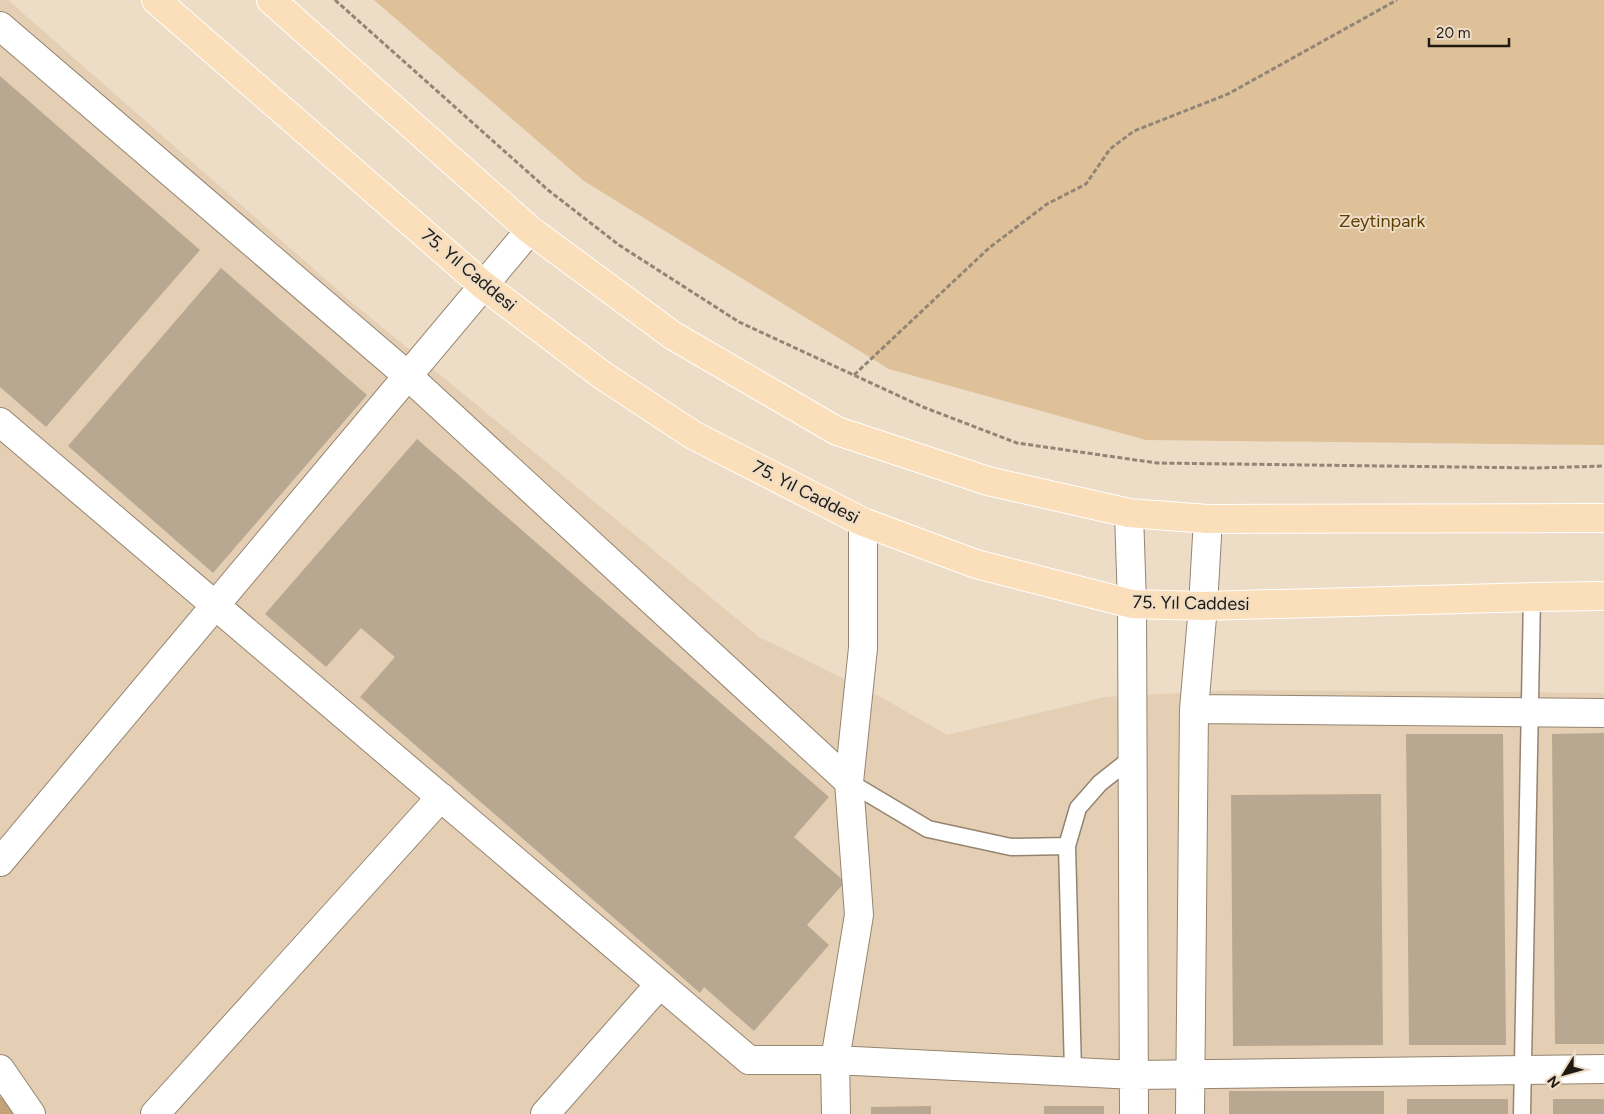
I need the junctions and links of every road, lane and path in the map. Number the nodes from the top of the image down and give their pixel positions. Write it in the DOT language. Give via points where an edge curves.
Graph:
graph roads {
  1 [pos="156,0"];
  2 [pos="271,0"];
  3 [pos="335,0"];
  4 [pos="1398,0"];
  5 [pos="0,26"];
  6 [pos="530,230"];
  7 [pos="483,286"];
  8 [pos="854,375"];
  9 [pos="408,376"];
  10 [pos="0,422"];
  11 [pos="1604,466"];
  12 [pos="1129,513"];
  13 [pos="1604,518"];
  14 [pos="1208,519"];
  15 [pos="863,522"];
  16 [pos="1604,596"];
  17 [pos="1532,597"];
  18 [pos="1132,604"];
  19 [pos="215,605"];
  20 [pos="1203,606"];
  21 [pos="1194,709"];
  22 [pos="1530,713"];
  23 [pos="1604,714"];
  24 [pos="1133,757"];
  25 [pos="849,782"];
  26 [pos="441,797"];
  27 [pos="1067,846"];
  28 [pos="0,862"];
  29 [pos="660,984"];
  30 [pos="835,1060"];
  31 [pos="0,1068"];
  32 [pos="1604,1069"];
  33 [pos="1523,1070"];
  34 [pos="1073,1072"];
  35 [pos="1190,1074"];
  36 [pos="1135,1075"];
  37 [pos="31,1114"];
  38 [pos="155,1114"];
  39 [pos="545,1114"];
  40 [pos="836,1114"];
  41 [pos="1134,1114"];
  42 [pos="1190,1114"];
  43 [pos="1522,1114"];
  1 -- 7 [label="main road, 75. Yıl Caddesi"];
  2 -- 6 [label="main road"];
  3 -- 8 [label="path" via="548,190 618,245 739,322"];
  4 -- 8 [label="path" via="1228,94 1134,131 1110,149 1086,184 1047,204 989,248"];
  5 -- 9 [label="street"];
  6 -- 7 [label="street"];
  6 -- 12 [label="main road" via="672,335 837,431 988,481"];
  7 -- 9 [label="street"];
  7 -- 15 [label="main road, 75. Yıl Caddesi" via="602,375 693,435"];
  8 -- 11 [label="path" via="923,407 1017,443 1157,464"];
  9 -- 19 [label="street"];
  9 -- 25 [label="street"];
  10 -- 19 [label="street"];
  12 -- 14 [label="main road"];
  12 -- 18 [label="street"];
  13 -- 14 [label="main road"];
  14 -- 20 [label="street"];
  15 -- 18 [label="main road, 75. Yıl Caddesi" via="976,564"];
  15 -- 25 [label="street" via="863,648"];
  16 -- 17 [label="main road, 75. Yıl Caddesi"];
  17 -- 20 [label="main road, 75. Yıl Caddesi"];
  17 -- 22 [label="lane"];
  18 -- 20 [label="main road, 75. Yıl Caddesi"];
  18 -- 24 [label="street"];
  19 -- 26 [label="street"];
  19 -- 28 [label="street"];
  20 -- 21 [label="street"];
  21 -- 22 [label="street"];
  21 -- 35 [label="street"];
  22 -- 23 [label="street"];
  22 -- 33 [label="lane"];
  24 -- 27 [label="lane" via="1100,783 1078,808"];
  24 -- 36 [label="street"];
  25 -- 27 [label="lane" via="928,829 1011,847"];
  25 -- 30 [label="street" via="860,915"];
  26 -- 29 [label="street"];
  26 -- 38 [label="street"];
  27 -- 34 [label="lane"];
  29 -- 30 [label="street" via="749,1060"];
  29 -- 39 [label="street"];
  30 -- 34 [label="street"];
  30 -- 40 [label="street"];
  31 -- 37 [label="street"];
  32 -- 33 [label="street"];
  33 -- 35 [label="street"];
  33 -- 43 [label="lane"];
  34 -- 36 [label="street"];
  35 -- 36 [label="street"];
  35 -- 42 [label="street"];
  36 -- 41 [label="street"];
}
